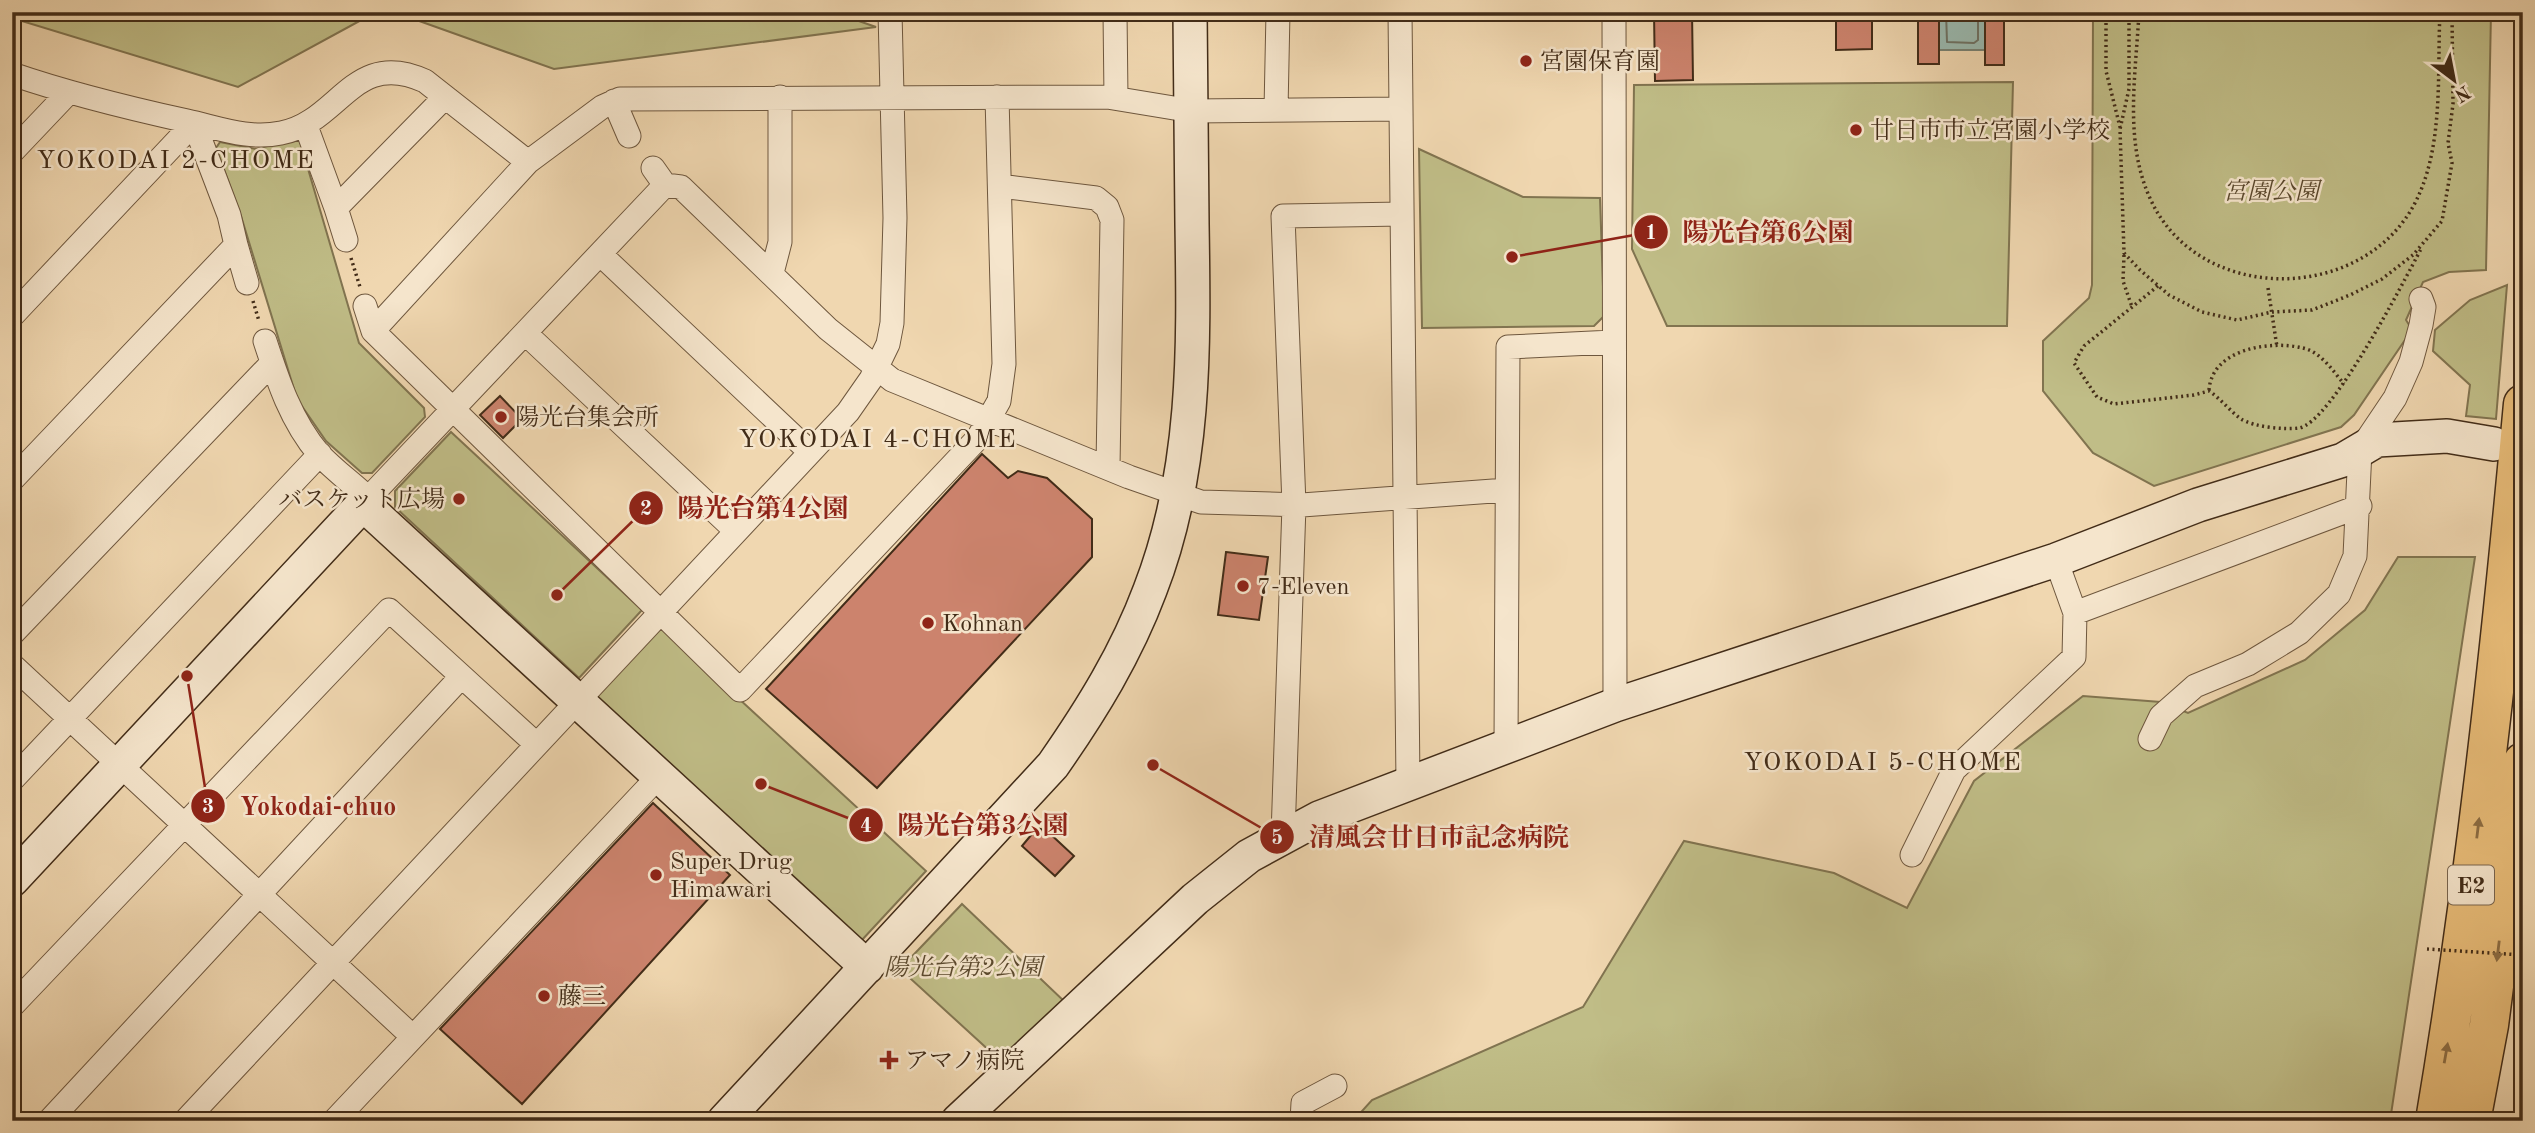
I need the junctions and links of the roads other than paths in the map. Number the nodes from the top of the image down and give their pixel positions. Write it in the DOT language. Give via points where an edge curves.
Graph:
graph roads {
  1 [pos="890,12"];
  2 [pos="1115,12"];
  3 [pos="1190,12"];
  4 [pos="1278,12"];
  5 [pos="1400,12"];
  6 [pos="1614,12"];
  7 [pos="12,74"];
  8 [pos="68,93"];
  9 [pos="445,97"];
  10 [pos="780,97"];
  11 [pos="892,97"];
  12 [pos="997,97"];
  13 [pos="1116,98"];
  14 [pos="614,101"];
  15 [pos="1401,109"];
  16 [pos="1276,110"];
  17 [pos="1192,111"];
  18 [pos="194,123"];
  19 [pos="306,126"];
  20 [pos="629,136"];
  21 [pos="12,152"];
  22 [pos="528,162"];
  23 [pos="1000,186"];
  24 [pos="336,208"];
  25 [pos="1402,214"];
  26 [pos="346,240"];
  27 [pos="236,246"];
  28 [pos="600,254"];
  29 [pos="772,273"];
  30 [pos="247,282"];
  31 [pos="2421,299"];
  32 [pos="365,306"];
  33 [pos="12,316"];
  34 [pos="373,331"];
  35 [pos="525,333"];
  36 [pos="265,341"];
  37 [pos="1613,342"];
  38 [pos="272,363"];
  39 [pos="876,367"];
  40 [pos="2523,404"];
  41 [pos="453,409"];
  42 [pos="989,419"];
  43 [pos="2494,444"];
  44 [pos="2360,450"];
  45 [pos="809,451"];
  46 [pos="320,454"];
  47 [pos="1108,467"];
  48 [pos="12,481"];
  49 [pos="1507,490"];
  50 [pos="1178,494"];
  51 [pos="1405,498"];
  52 [pos="366,501"];
  53 [pos="1294,505"];
  54 [pos="2360,506"];
  55 [pos="734,529"];
  56 [pos="2056,559"];
  57 [pos="660,612"];
  58 [pos="2075,613"];
  59 [pos="12,634"];
  60 [pos="12,665"];
  61 [pos="461,677"];
  62 [pos="577,701"];
  63 [pos="1615,705"];
  64 [pos="70,719"];
  65 [pos="2150,739"];
  66 [pos="536,744"];
  67 [pos="1506,746"];
  68 [pos="2523,762"];
  69 [pos="120,765"];
  70 [pos="659,776"];
  71 [pos="12,780"];
  72 [pos="1408,783"];
  73 [pos="184,825"];
  74 [pos="1283,836"];
  75 [pos="1912,855"];
  76 [pos="12,880"];
  77 [pos="259,894"];
  78 [pos="332,963"];
  79 [pos="867,967"];
  80 [pos="12,1006"];
  81 [pos="413,1037"];
  82 [pos="1335,1086"];
  83 [pos="49,1121"];
  84 [pos="184,1121"];
  85 [pos="334,1121"];
  86 [pos="724,1121"];
  87 [pos="958,1121"];
  88 [pos="1302,1121"];
  89 [pos="2434,1121"];
  90 [pos="2471,1121"];
  1 -- 11 [label="street"];
  2 -- 13 [label="street"];
  3 -- 17 [label="street"];
  4 -- 16 [label="street"];
  5 -- 15 [label="street"];
  6 -- 37 [label="street"];
  7 -- 8 [label="street"];
  8 -- 18 [label="street"];
  8 -- 21 [label="street"];
  9 -- 19 [label="street" via="410,73 374,73"];
  9 -- 22 [label="street"];
  9 -- 24 [label="street"];
  10 -- 11 [label="street"];
  10 -- 14 [label="street"];
  10 -- 29 [label="street" via="780,242"];
  11 -- 12 [label="street"];
  11 -- 39 [label="street" via="892,323"];
  12 -- 13 [label="street"];
  12 -- 23 [label="street"];
  13 -- 17 [label="street"];
  14 -- 20 [label="street"];
  14 -- 22 [label="street"];
  15 -- 16 [label="street"];
  15 -- 25 [label="street"];
  16 -- 17 [label="street"];
  17 -- 50 [label="street" via="1192,393"];
  18 -- 19 [label="street" via="253,137"];
  18 -- 27 [label="street"];
  18 -- 33 [label="street"];
  19 -- 24 [label="street"];
  22 -- 34 [label="street"];
  23 -- 42 [label="street" via="1004,364 999,401"];
  23 -- 47 [label="street" via="1096,198 1107,207 1112,220"];
  24 -- 26 [label="street"];
  25 -- 51 [label="street"];
  25 -- 53 [label="street" via="1283,216"];
  27 -- 30 [label="street"];
  27 -- 48 [label="street"];
  28 -- 29 [label="street" via="659,177 681,187"];
  28 -- 35 [label="street"];
  28 -- 45 [label="street"];
  29 -- 39 [label="street" via="828,329"];
  31 -- 44 [label="street" via="2424,307 2411,362 2395,398"];
  32 -- 34 [label="street"];
  34 -- 41 [label="street"];
  35 -- 41 [label="street"];
  35 -- 55 [label="street"];
  36 -- 38 [label="street"];
  37 -- 49 [label="street" via="1508,347"];
  37 -- 63 [label="street"];
  38 -- 46 [label="street" via="285,402"];
  38 -- 59 [label="street"];
  39 -- 42 [label="street" via="892,380"];
  39 -- 45 [label="street" via="848,412"];
  89 -- 40 [label="highway, E2, one-way" via="2461,964 2496,689"];
  41 -- 52 [label="street"];
  41 -- 57 [label="street"];
  42 -- 47 [label="street"];
  42 -- 57 [label="street" via="978,438 740,690"];
  43 -- 44 [label="street" via="2447,436 2377,440"];
  44 -- 54 [label="street"];
  44 -- 56 [label="street" via="2343,460 2198,505"];
  45 -- 55 [label="street"];
  46 -- 52 [label="street"];
  46 -- 64 [label="street"];
  47 -- 50 [label="street"];
  49 -- 51 [label="street"];
  49 -- 67 [label="street"];
  50 -- 53 [label="street" via="1202,502"];
  50 -- 79 [label="street" via="1151,588 1098,699 1054,765"];
  51 -- 53 [label="street"];
  51 -- 72 [label="street"];
  52 -- 62 [label="street"];
  52 -- 69 [label="street"];
  53 -- 74 [label="street"];
  54 -- 58 [label="street"];
  54 -- 65 [label="street" via="2355,556 2339,594 2299,633 2248,664 2195,686 2161,716"];
  55 -- 57 [label="street"];
  56 -- 58 [label="street"];
  56 -- 63 [label="street"];
  57 -- 62 [label="street"];
  58 -- 75 [label="street" via="2074,657 1955,770"];
  60 -- 64 [label="street"];
  61 -- 66 [label="street"];
  61 -- 73 [label="street" via="389,610"];
  61 -- 77 [label="street"];
  62 -- 66 [label="street"];
  62 -- 70 [label="street"];
  63 -- 67 [label="street"];
  64 -- 69 [label="street"];
  64 -- 71 [label="street"];
  66 -- 78 [label="street"];
  67 -- 72 [label="street"];
  68 -- 90 [label="highway, E2, one-way"];
  69 -- 73 [label="street"];
  69 -- 76 [label="street"];
  70 -- 79 [label="street"];
  70 -- 81 [label="street"];
  72 -- 74 [label="street"];
  73 -- 77 [label="street"];
  73 -- 80 [label="street"];
  74 -- 87 [label="street" via="1195,899"];
  77 -- 78 [label="street"];
  77 -- 83 [label="street"];
  78 -- 81 [label="street"];
  78 -- 84 [label="street"];
  79 -- 86 [label="street"];
  81 -- 85 [label="street"];
  82 -- 88 [label="street" via="1303,1103"];
}
